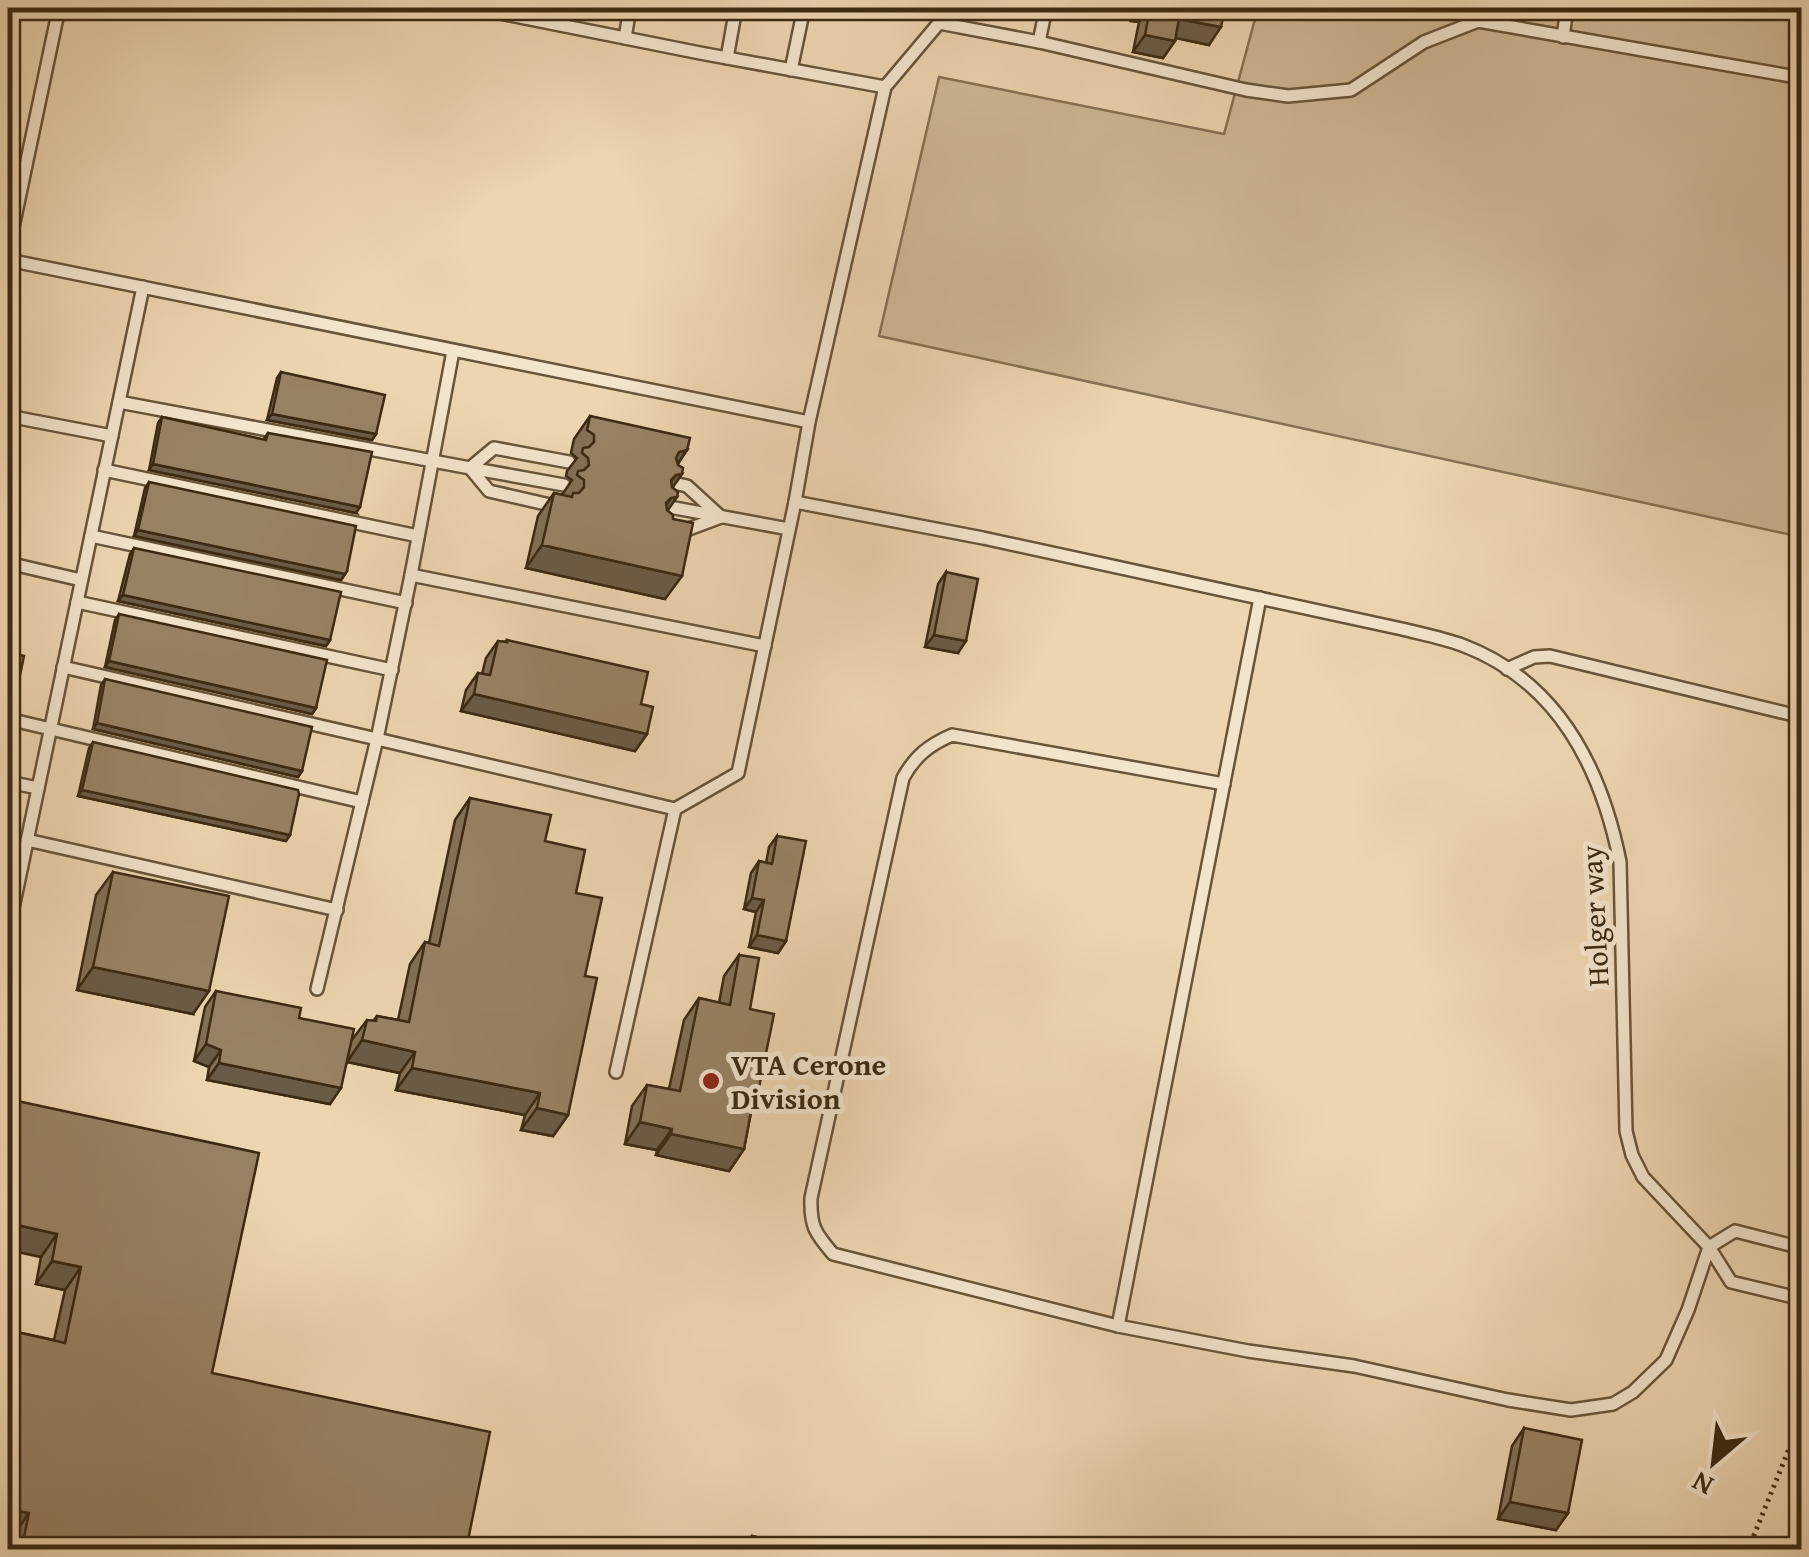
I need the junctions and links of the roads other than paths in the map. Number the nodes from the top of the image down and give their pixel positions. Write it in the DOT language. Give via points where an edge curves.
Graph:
graph roads {
  1 [pos="60,8"];
  2 [pos="476,8"];
  3 [pos="630,8"];
  4 [pos="736,8"];
  5 [pos="804,8"];
  6 [pos="1046,8"];
  7 [pos="1567,8"];
  8 [pos="1563,37"];
  9 [pos="625,38"];
  10 [pos="1039,42"];
  11 [pos="727,58"];
  12 [pos="791,70"];
  13 [pos="1802,78"];
  14 [pos="885,87"];
  15 [pos="8,251"];
  16 [pos="8,260"];
  17 [pos="143,287"];
  18 [pos="453,351"];
  19 [pos="119,402"];
  20 [pos="8,416"];
  21 [pos="808,422"];
  22 [pos="112,436"];
  23 [pos="432,462"];
  24 [pos="569,462"];
  25 [pos="470,468"];
  26 [pos="104,470"];
  27 [pos="669,482"];
  28 [pos="564,485"];
  29 [pos="794,502"];
  30 [pos="664,506"];
  31 [pos="559,507"];
  32 [pos="721,517"];
  33 [pos="789,529"];
  34 [pos="670,531"];
  35 [pos="91,536"];
  36 [pos="418,536"];
  37 [pos="8,563"];
  38 [pos="411,575"];
  39 [pos="81,580"];
  40 [pos="1260,598"];
  41 [pos="77,602"];
  42 [pos="406,602"];
  43 [pos="764,646"];
  44 [pos="63,667"];
  45 [pos="1507,669"];
  46 [pos="392,670"];
  47 [pos="8,718"];
  48 [pos="1802,718"];
  49 [pos="51,728"];
  50 [pos="376,739"];
  51 [pos="8,782"];
  52 [pos="1224,784"];
  53 [pos="38,788"];
  54 [pos="362,802"];
  55 [pos="675,809"];
  56 [pos="27,840"];
  57 [pos="337,910"];
  58 [pos="8,932"];
  59 [pos="316,989"];
  60 [pos="616,1072"];
  61 [pos="1708,1247"];
  62 [pos="1802,1248"];
  63 [pos="1802,1299"];
  64 [pos="1118,1326"];
  1 -- 15 [label="lane"];
  2 -- 9 [label="lane"];
  3 -- 9 [label="lane"];
  4 -- 11 [label="lane"];
  5 -- 12 [label="lane"];
  6 -- 10 [label="lane"];
  7 -- 8 [label="lane"];
  8 -- 10 [label="lane" via="1478,21 1424,42 1352,90 1288,96"];
  8 -- 13 [label="lane"];
  9 -- 11 [label="lane"];
  10 -- 14 [label="lane" via="939,22"];
  11 -- 12 [label="lane"];
  12 -- 14 [label="lane"];
  14 -- 21 [label="lane"];
  16 -- 17 [label="lane"];
  17 -- 18 [label="lane"];
  17 -- 19 [label="lane"];
  18 -- 21 [label="lane"];
  18 -- 23 [label="lane"];
  19 -- 22 [label="lane"];
  19 -- 23 [label="lane"];
  20 -- 22 [label="lane"];
  21 -- 29 [label="lane"];
  22 -- 26 [label="lane"];
  23 -- 25 [label="lane"];
  23 -- 36 [label="lane"];
  24 -- 25 [label="lane" via="494,448"];
  25 -- 28 [label="lane"];
  25 -- 31 [label="lane" via="489,491"];
  26 -- 35 [label="lane"];
  26 -- 36 [label="lane"];
  27 -- 32 [label="lane" via="687,486"];
  29 -- 33 [label="lane"];
  29 -- 40 [label="lane, Holger way"];
  30 -- 32 [label="lane"];
  32 -- 33 [label="lane"];
  32 -- 34 [label="lane"];
  33 -- 43 [label="lane"];
  35 -- 39 [label="lane"];
  35 -- 42 [label="lane"];
  36 -- 38 [label="lane"];
  37 -- 39 [label="lane"];
  38 -- 42 [label="lane"];
  38 -- 43 [label="lane"];
  39 -- 41 [label="lane"];
  40 -- 45 [label="lane, Holger way" via="1462,645"];
  40 -- 52 [label="lane"];
  41 -- 44 [label="lane"];
  41 -- 46 [label="lane"];
  42 -- 46 [label="lane"];
  43 -- 55 [label="lane" via="738,773"];
  44 -- 49 [label="lane"];
  44 -- 50 [label="lane"];
  45 -- 48 [label="lane" via="1550,656"];
  45 -- 61 [label="lane, Holger way" via="1556,712 1580,745 1612,820 1620,862 1626,1131 1643,1177"];
  46 -- 50 [label="lane"];
  47 -- 49 [label="lane"];
  49 -- 53 [label="lane"];
  49 -- 54 [label="lane"];
  50 -- 54 [label="lane"];
  50 -- 55 [label="lane"];
  51 -- 53 [label="lane"];
  52 -- 64 [label="lane"];
  52 -- 64 [label="lane" via="952,735 914,758 903,778 811,1198 810,1220 833,1254"];
  53 -- 56 [label="lane"];
  54 -- 57 [label="lane"];
  55 -- 60 [label="lane"];
  56 -- 57 [label="lane"];
  56 -- 58 [label="lane"];
  57 -- 59 [label="lane"];
  61 -- 62 [label="lane" via="1735,1232"];
  61 -- 63 [label="lane" via="1731,1282"];
  61 -- 64 [label="lane" via="1666,1360 1634,1392 1591,1409 1508,1400"];
}
